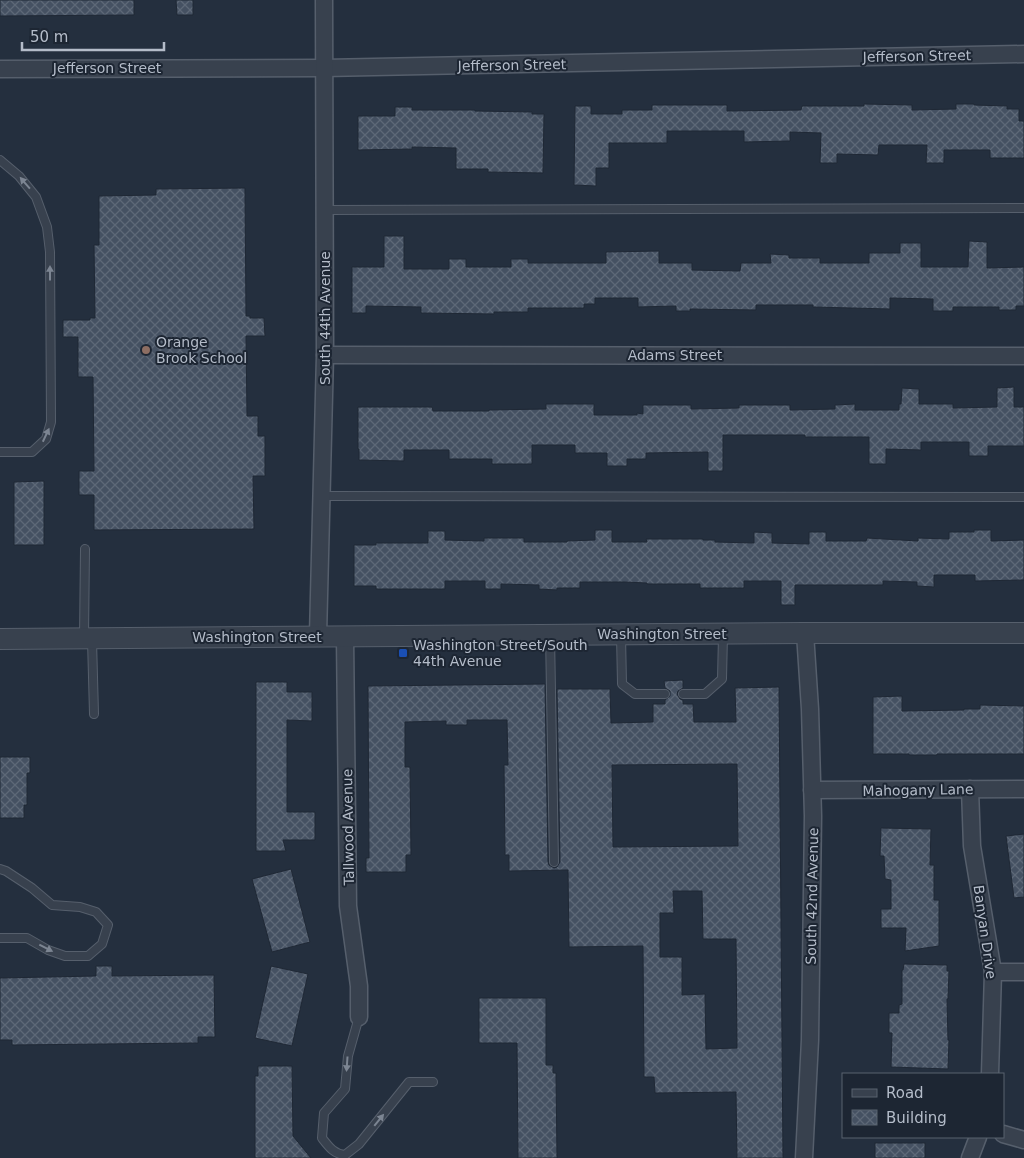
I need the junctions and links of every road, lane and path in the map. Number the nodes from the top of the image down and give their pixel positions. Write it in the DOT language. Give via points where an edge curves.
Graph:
graph roads {
  1 [pos="324,0"];
  2 [pos="1024,54"];
  3 [pos="324,68"];
  4 [pos="0,69"];
  5 [pos="0,160"];
  6 [pos="1024,208"];
  7 [pos="325,210"];
  8 [pos="325,355"];
  9 [pos="1024,356"];
  10 [pos="0,452"];
  11 [pos="322,496"];
  12 [pos="1024,497"];
  13 [pos="85,549"];
  14 [pos="805,633"];
  15 [pos="1024,633"];
  16 [pos="723,634"];
  17 [pos="550,635"];
  18 [pos="621,635"];
  19 [pos="318,636"];
  20 [pos="345,636"];
  21 [pos="88,638"];
  22 [pos="0,639"];
  23 [pos="665,694"];
  24 [pos="683,694"];
  25 [pos="94,714"];
  26 [pos="970,789"];
  27 [pos="1024,789"];
  28 [pos="812,790"];
  29 [pos="554,862"];
  30 [pos="2,871"];
  31 [pos="0,938"];
  32 [pos="993,972"];
  33 [pos="1024,972"];
  34 [pos="359,1017"];
  35 [pos="990,1073"];
  36 [pos="433,1082"];
  37 [pos="1004,1134"];
  38 [pos="978,1138"];
  39 [pos="1024,1140"];
  40 [pos="804,1158"];
  41 [pos="970,1158"];
  1 -- 3 [label="street, South 44th Avenue"];
  2 -- 3 [label="street, Jefferson Street"];
  3 -- 4 [label="street, Jefferson Street"];
  3 -- 7 [label="street, South 44th Avenue"];
  10 -- 5 [label="lane, one-way" via="32,452 46,439 51,422 47,227 36,197"];
  6 -- 7 [label="lane"];
  7 -- 8 [label="street, South 44th Avenue"];
  8 -- 9 [label="street, Adams Street"];
  8 -- 11 [label="street, South 44th Avenue"];
  11 -- 12 [label="lane"];
  11 -- 19 [label="street, South 44th Avenue"];
  13 -- 21 [label="lane"];
  14 -- 15 [label="street, Washington Street"];
  14 -- 16 [label="street, Washington Street"];
  14 -- 28 [label="street, South 42nd Avenue"];
  16 -- 18 [label="street, Washington Street"];
  16 -- 24 [label="lane" via="722,679 705,694"];
  17 -- 18 [label="street, Washington Street"];
  17 -- 20 [label="street, Washington Street"];
  17 -- 29 [label="lane"];
  18 -- 23 [label="lane" via="622,684 634,694"];
  19 -- 20 [label="street, Washington Street"];
  19 -- 21 [label="street, Washington Street"];
  20 -- 34 [label="street, Tallwood Avenue" via="348,906 359,986"];
  21 -- 22 [label="street, Washington Street"];
  21 -- 25 [label="lane"];
  26 -- 27 [label="street, Mahogany Lane"];
  26 -- 28 [label="street, Mahogany Lane"];
  26 -- 32 [label="street, Banyan Drive" via="972,846"];
  28 -- 40 [label="street, South 42nd Avenue" via="810,1040"];
  31 -- 30 [label="lane, one-way" via="27,938 64,956 88,956 102,944 108,925 96,912 52,905 32,888"];
  32 -- 33 [label="street"];
  32 -- 35 [label="street, Banyan Drive"];
  34 -- 36 [label="lane, one-way" via="348,1056 346,1089 324,1113 322,1138 329,1148 345,1155 359,1144 409,1082"];
  37 -- 39 [label="street"];
  38 -- 41 [label="street"];
}
